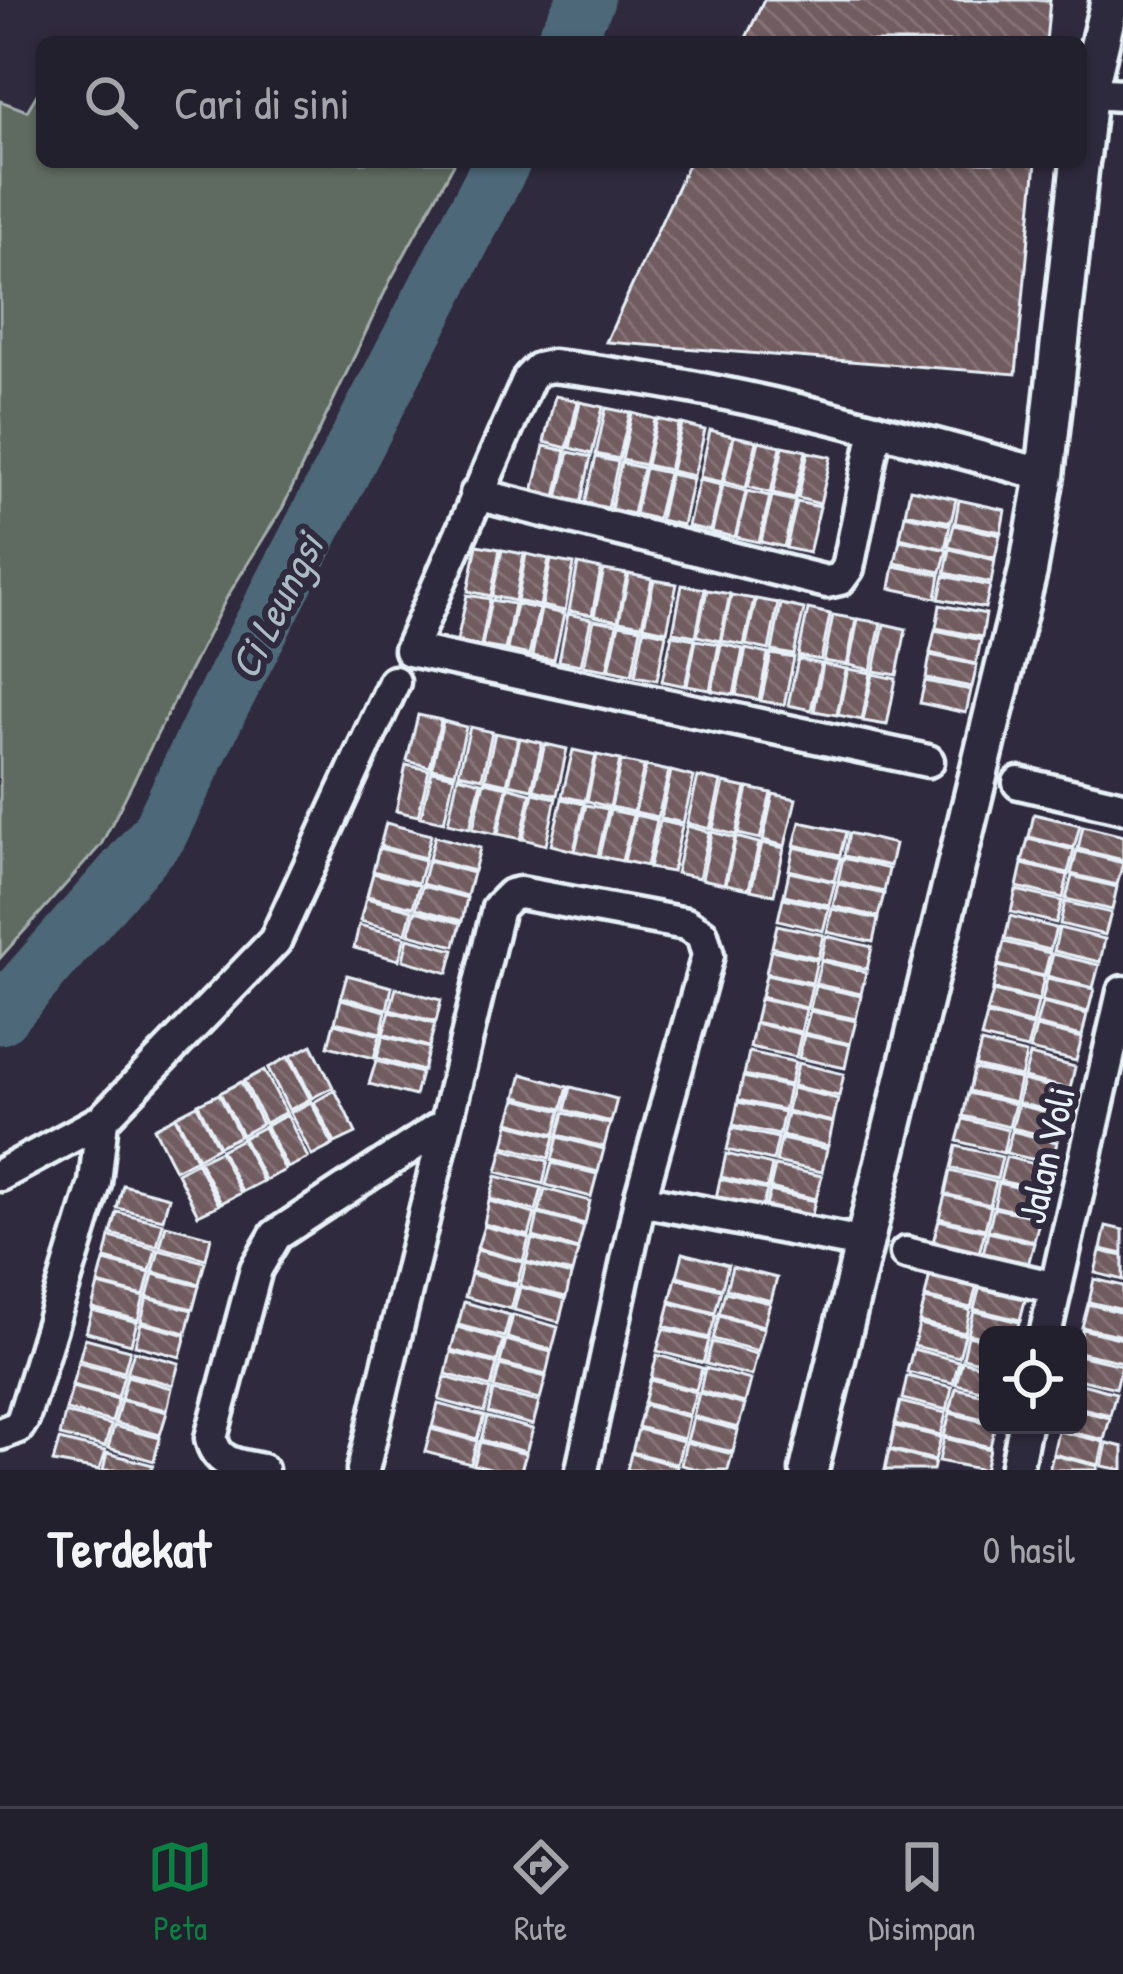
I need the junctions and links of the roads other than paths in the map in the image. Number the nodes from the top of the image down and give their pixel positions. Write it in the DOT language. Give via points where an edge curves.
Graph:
graph roads {
  1 [pos="1109,5"];
  2 [pos="1106,94"];
  3 [pos="1087,144"];
  4 [pos="1080,168"];
  5 [pos="876,429"];
  6 [pos="1045,476"];
  7 [pos="476,494"];
  8 [pos="394,682"];
  9 [pos="928,761"];
  10 [pos="1019,783"];
  11 [pos="1123,807"];
  12 [pos="1123,992"];
  13 [pos="1119,1026"];
  14 [pos="102,1120"];
  15 [pos="445,1124"];
  16 [pos="0,1175"];
  17 [pos="640,1200"];
  18 [pos="867,1244"];
  19 [pos="906,1253"];
  20 [pos="1056,1288"];
  21 [pos="1048,1326"];
  22 [pos="0,1433"];
  23 [pos="1023,1434"];
  24 [pos="262,1470"];
  25 [pos="363,1470"];
  26 [pos="582,1470"];
  27 [pos="809,1470"];
  28 [pos="1016,1470"];
  1 -- 2 [label="street"];
  2 -- 3 [label="street"];
  4 -- 6 [label="street"];
  5 -- 6 [label="street"];
  5 -- 7 [label="street" via="633,374 538,368"];
  5 -- 7 [label="street" via="848,568 834,581"];
  6 -- 18 [label="street"];
  7 -- 9 [label="street" via="410,650"];
  8 -- 14 [label="street" via="275,940"];
  10 -- 11 [label="street"];
  12 -- 13 [label="street, Jalan Voli"];
  13 -- 20 [label="street, Jalan Voli"];
  14 -- 16 [label="street"];
  14 -- 22 [label="street" via="94,1183 23,1419"];
  15 -- 17 [label="street" via="505,900 530,894 686,924 702,934 708,955"];
  15 -- 24 [label="street" via="287,1226 261,1259 211,1438 228,1463"];
  15 -- 25 [label="street"];
  17 -- 18 [label="street"];
  17 -- 26 [label="street"];
  18 -- 27 [label="street"];
  19 -- 20 [label="street"];
  20 -- 21 [label="street, Jalan Voli"];
  23 -- 28 [label="street"];
}
